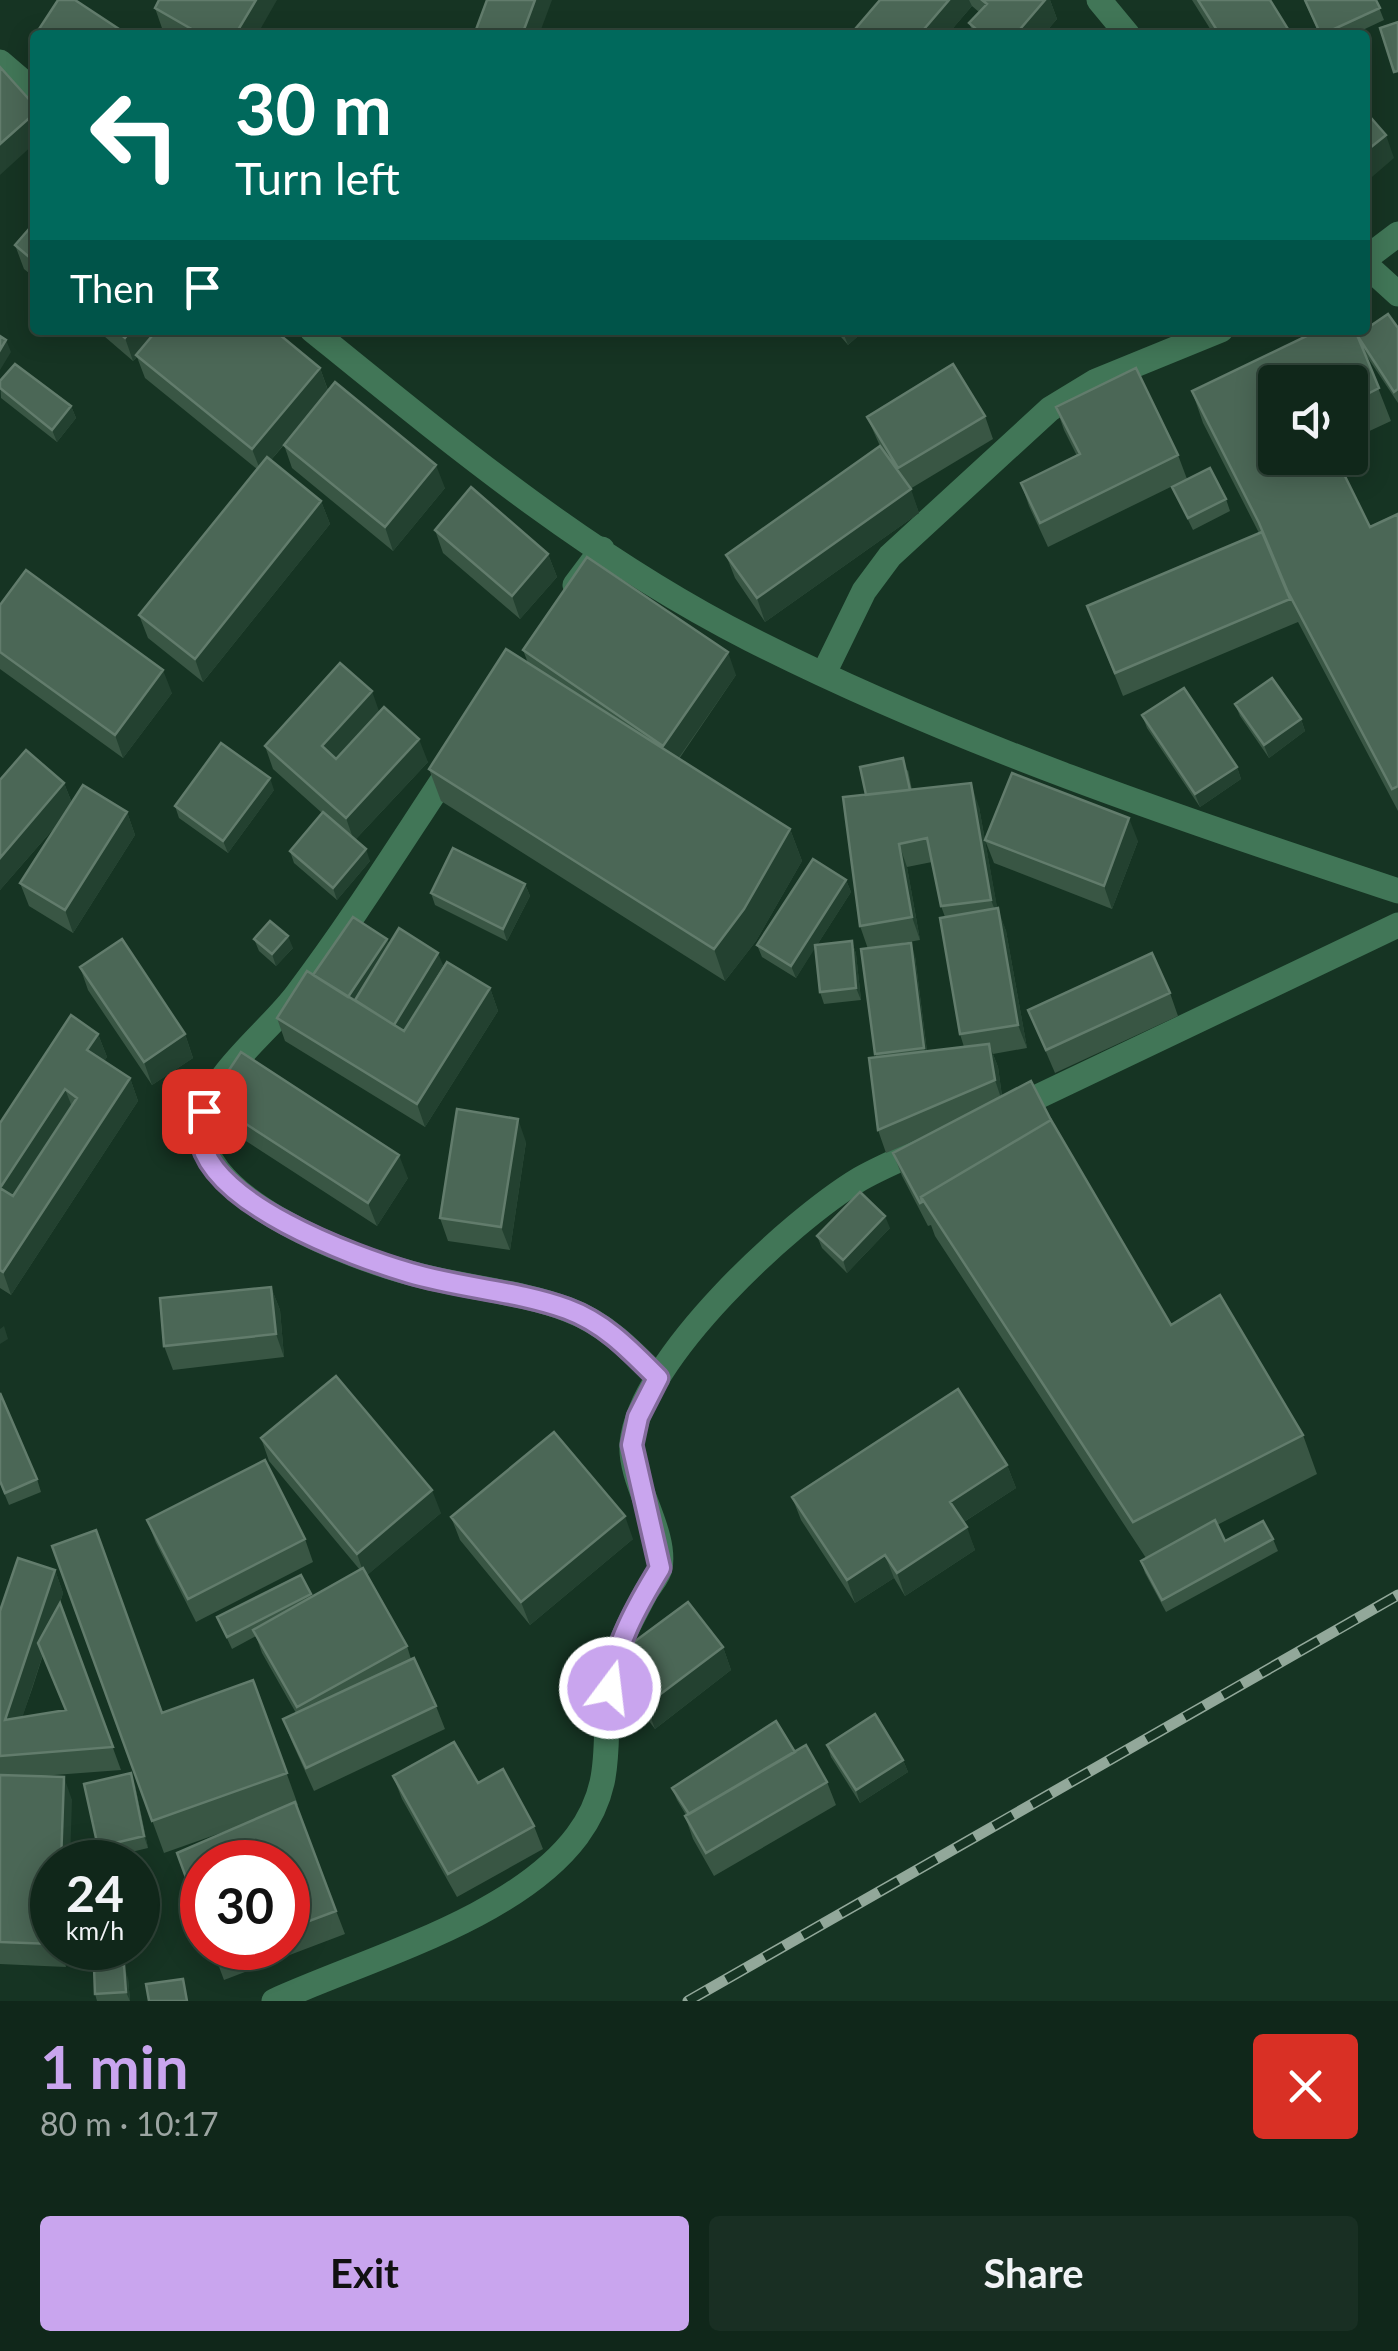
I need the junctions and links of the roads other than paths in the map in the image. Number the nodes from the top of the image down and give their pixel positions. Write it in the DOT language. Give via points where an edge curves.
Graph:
graph roads {
  1 [pos="1098,0"];
  2 [pos="1124,30"];
  3 [pos="0,62"];
  4 [pos="30,88"];
  5 [pos="1398,234"];
  6 [pos="1370,258"];
  7 [pos="1370,267"];
  8 [pos="1398,294"];
  9 [pos="318,335"];
  10 [pos="1209,335"];
  11 [pos="602,549"];
  12 [pos="558,608"];
  13 [pos="824,674"];
  14 [pos="467,742"];
  15 [pos="1398,891"];
  16 [pos="1398,925"];
  17 [pos="988,1120"];
  18 [pos="954,1135"];
  19 [pos="658,1378"];
  20 [pos="274,2001"];
  1 -- 2 [label="street"];
  3 -- 4 [label="street"];
  5 -- 6 [label="street"];
  7 -- 8 [label="street"];
  9 -- 11 [label="street" via="450,442"];
  10 -- 13 [label="street" via="1096,382 1050,409 890,556 864,590"];
  11 -- 12 [label="street"];
  11 -- 13 [label="street" via="748,638"];
  13 -- 15 [label="street" via="1121,798"];
  14 -- 19 [label="street" via="352,919 215,1090 200,1134 224,1178 333,1247 411,1274 570,1310 612,1332"];
  16 -- 17 [label="street"];
  18 -- 19 [label="street" via="861,1179 787,1233 683,1341"];
  19 -- 20 [label="street" via="632,1445 660,1568 612,1668 608,1764 599,1803 575,1839 516,1891"];
}
